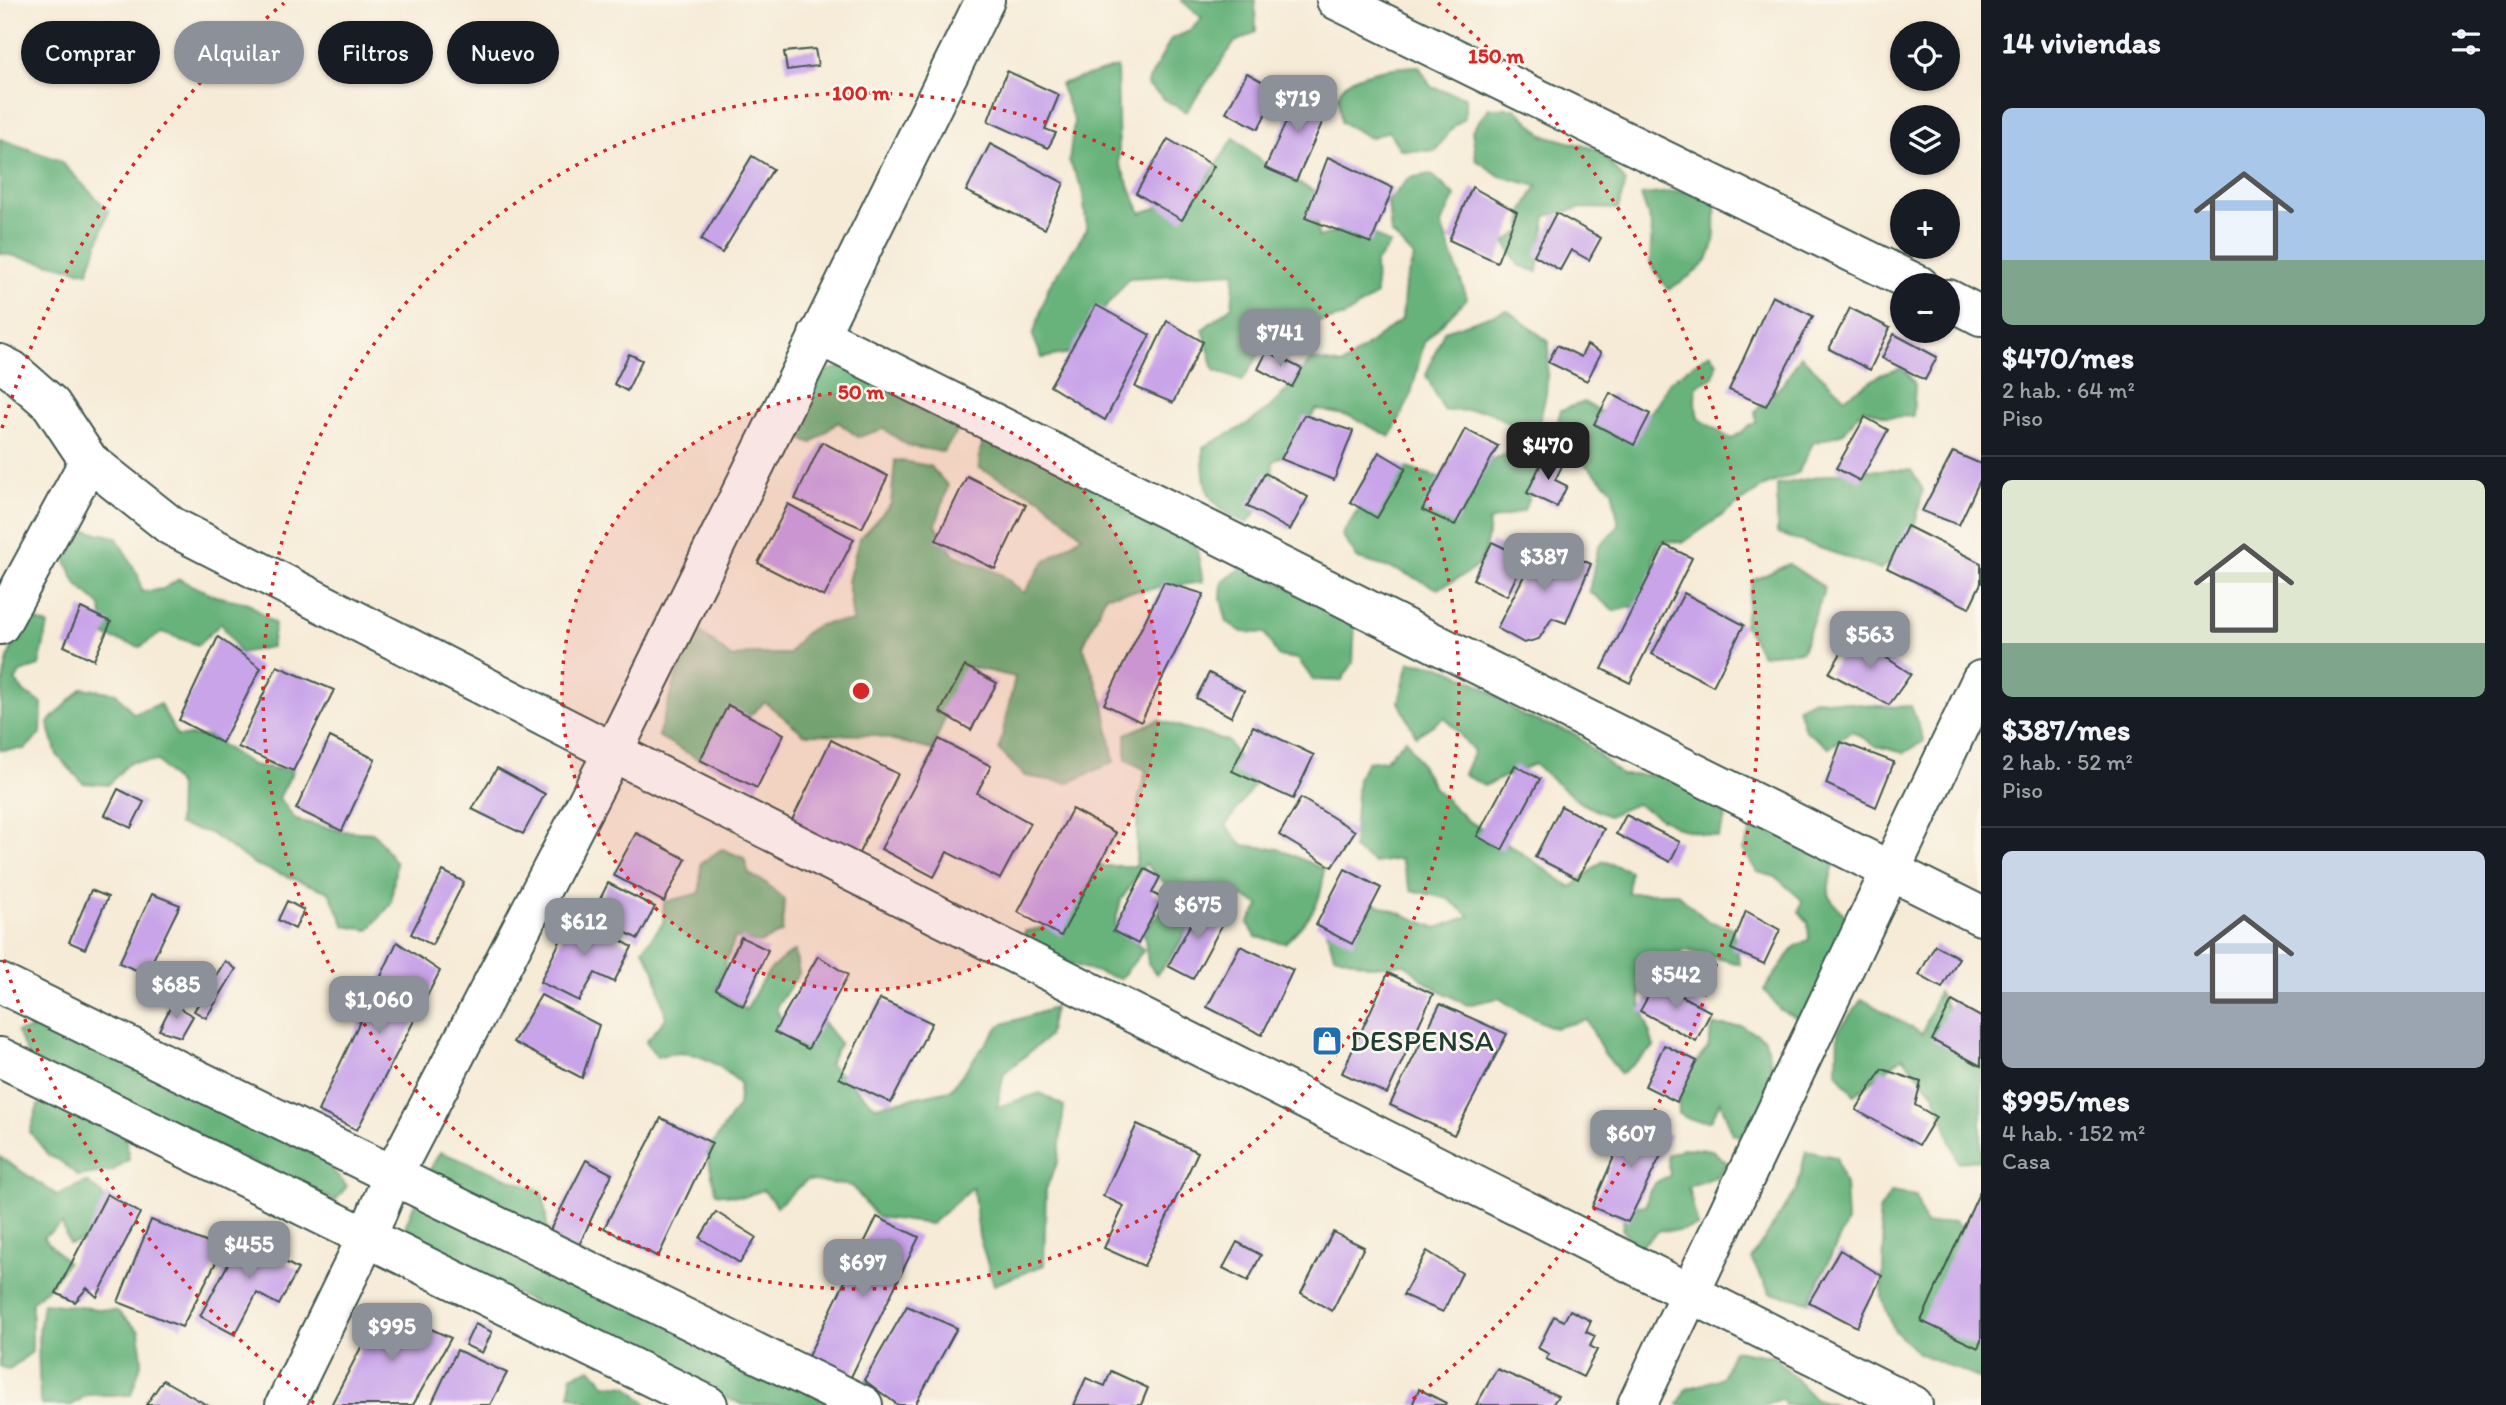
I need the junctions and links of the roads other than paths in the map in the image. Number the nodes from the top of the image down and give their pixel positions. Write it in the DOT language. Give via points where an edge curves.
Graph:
graph roads {
  1 [pos="985,0"];
  2 [pos="1336,0"];
  3 [pos="1894,273"];
  4 [pos="1960,305"];
  5 [pos="1981,316"];
  6 [pos="818,335"];
  7 [pos="0,364"];
  8 [pos="89,461"];
  9 [pos="0,625"];
  10 [pos="1981,680"];
  11 [pos="613,752"];
  12 [pos="1892,872"];
  13 [pos="1981,916"];
  14 [pos="0,983"];
  15 [pos="0,1058"];
  16 [pos="393,1175"];
  17 [pos="366,1237"];
  18 [pos="1690,1295"];
  19 [pos="285,1405"];
  20 [pos="708,1405"];
  21 [pos="863,1405"];
  22 [pos="1637,1405"];
  23 [pos="1913,1405"];
  1 -- 6 [label="street"];
  2 -- 3 [label="street"];
  4 -- 5 [label="street"];
  6 -- 11 [label="street"];
  6 -- 12 [label="street"];
  7 -- 8 [label="street" via="51,404"];
  8 -- 9 [label="street"];
  8 -- 11 [label="street" via="171,526"];
  10 -- 12 [label="street"];
  11 -- 16 [label="street"];
  11 -- 18 [label="street"];
  12 -- 13 [label="street"];
  12 -- 18 [label="street"];
  14 -- 16 [label="street"];
  15 -- 17 [label="street"];
  16 -- 17 [label="street"];
  16 -- 21 [label="street"];
  17 -- 19 [label="street"];
  17 -- 20 [label="street"];
  18 -- 22 [label="street"];
  18 -- 23 [label="street"];
}
